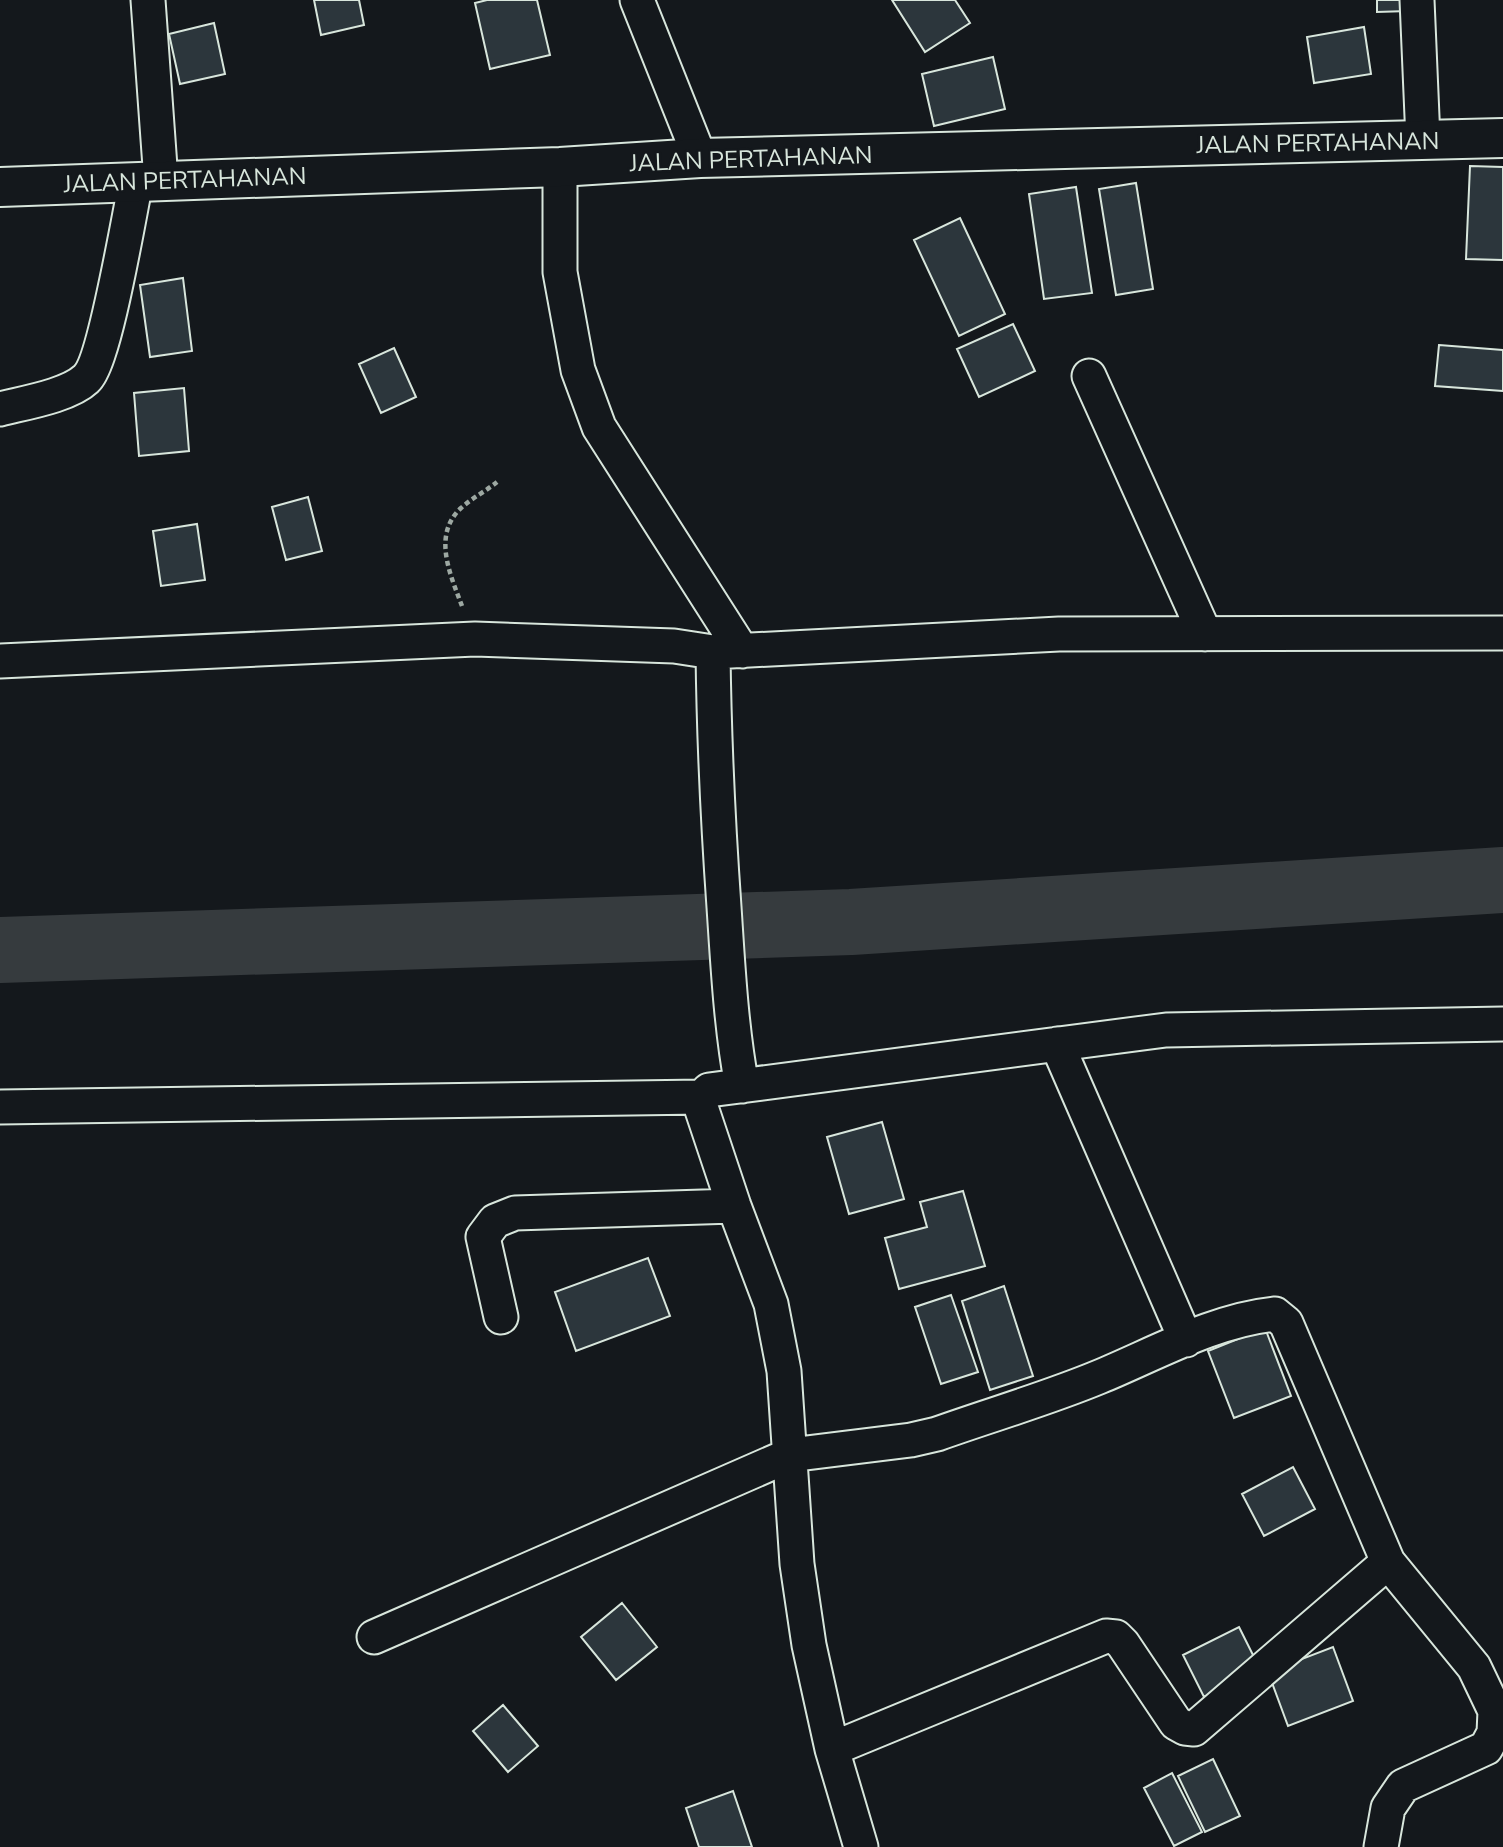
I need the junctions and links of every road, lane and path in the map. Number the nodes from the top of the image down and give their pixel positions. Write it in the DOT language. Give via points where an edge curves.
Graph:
graph roads {
  1 [pos="148,0"];
  2 [pos="637,0"];
  3 [pos="1417,0"];
  4 [pos="1503,138"];
  5 [pos="1423,140"];
  6 [pos="700,158"];
  7 [pos="560,167"];
  8 [pos="149,182"];
  9 [pos="0,187"];
  10 [pos="1089,376"];
  11 [pos="0,409"];
  12 [pos="497,482"];
  13 [pos="1503,633"];
  14 [pos="1205,634"];
  15 [pos="475,639"];
  16 [pos="728,651"];
  17 [pos="0,662"];
  18 [pos="1503,1024"];
  19 [pos="1057,1044"];
  20 [pos="742,1086"];
  21 [pos="702,1097"];
  22 [pos="0,1107"];
  23 [pos="734,1206"];
  24 [pos="501,1317"];
  25 [pos="1186,1340"];
  26 [pos="790,1455"];
  27 [pos="1388,1562"];
  28 [pos="374,1637"];
  29 [pos="832,1749"];
  30 [pos="861,1847"];
  31 [pos="1381,1847"];
  1 -- 8 [label="street"];
  2 -- 6 [label="street"];
  3 -- 5 [label="street"];
  4 -- 5 [label="highway, JALAN PERTAHANAN"];
  5 -- 6 [label="highway, JALAN PERTAHANAN"];
  6 -- 7 [label="highway, JALAN PERTAHANAN"];
  7 -- 8 [label="highway, JALAN PERTAHANAN"];
  7 -- 16 [label="street" via="560,272 578,370 600,427"];
  8 -- 9 [label="highway, JALAN PERTAHANAN"];
  8 -- 11 [label="street" via="87,379 67,390"];
  10 -- 14 [label="street"];
  12 -- 15 [label="path" via="460,509 449,523 444,542 448,570"];
  13 -- 14 [label="street"];
  14 -- 16 [label="street" via="1059,634"];
  15 -- 16 [label="street"];
  15 -- 17 [label="street"];
  16 -- 20 [label="street" via="714,741 733,1040"];
  18 -- 19 [label="street" via="1166,1030"];
  19 -- 20 [label="street"];
  19 -- 25 [label="street"];
  20 -- 21 [label="street" via="709,1090"];
  21 -- 22 [label="street"];
  21 -- 23 [label="street" via="701,1107"];
  23 -- 24 [label="street" via="515,1213 495,1221 483,1237"];
  23 -- 26 [label="street" via="771,1304 784,1371"];
  25 -- 26 [label="street" via="1096,1379 937,1434"];
  25 -- 27 [label="street" via="1249,1317 1275,1314 1286,1323"];
  26 -- 28 [label="street"];
  26 -- 29 [label="street" via="797,1564"];
  27 -- 29 [label="street" via="1194,1729 1176,1723 1123,1644 1106,1636"];
  27 -- 31 [label="street" via="1474,1667 1495,1711 1494,1733 1486,1748 1403,1786 1388,1808"];
  29 -- 30 [label="street"];
}
